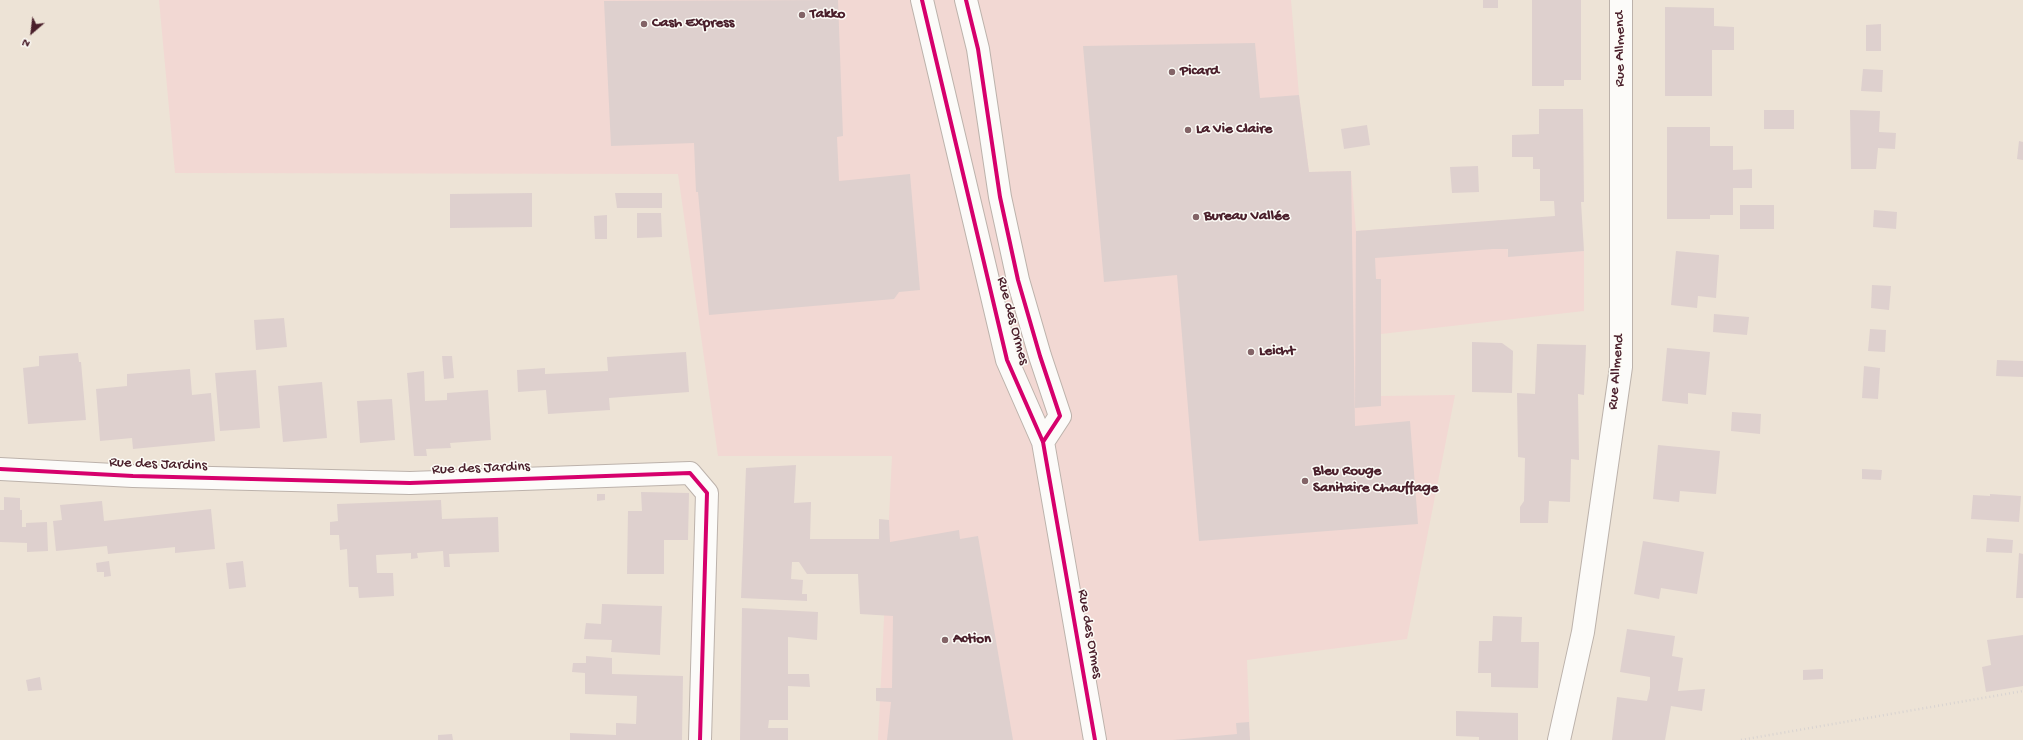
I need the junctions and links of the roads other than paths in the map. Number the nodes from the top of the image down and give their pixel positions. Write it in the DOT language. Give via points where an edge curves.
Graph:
graph roads {
  1 [pos="922,0"];
  2 [pos="966,0"];
  3 [pos="1621,0"];
  4 [pos="1043,442"];
  5 [pos="0,469"];
  6 [pos="700,740"];
  7 [pos="1095,740"];
  8 [pos="1559,740"];
  1 -- 4 [label="street, Rue des Ormes" via="1007,360"];
  2 -- 4 [label="street" via="978,49 1000,197 1018,280 1060,416"];
  3 -- 8 [label="street, Rue Allmend" via="1621,367 1583,632"];
  4 -- 7 [label="street, Rue des Ormes"];
  5 -- 6 [label="street, Rue des Jardins" via="133,476 410,483 690,474 707,493"];
}
